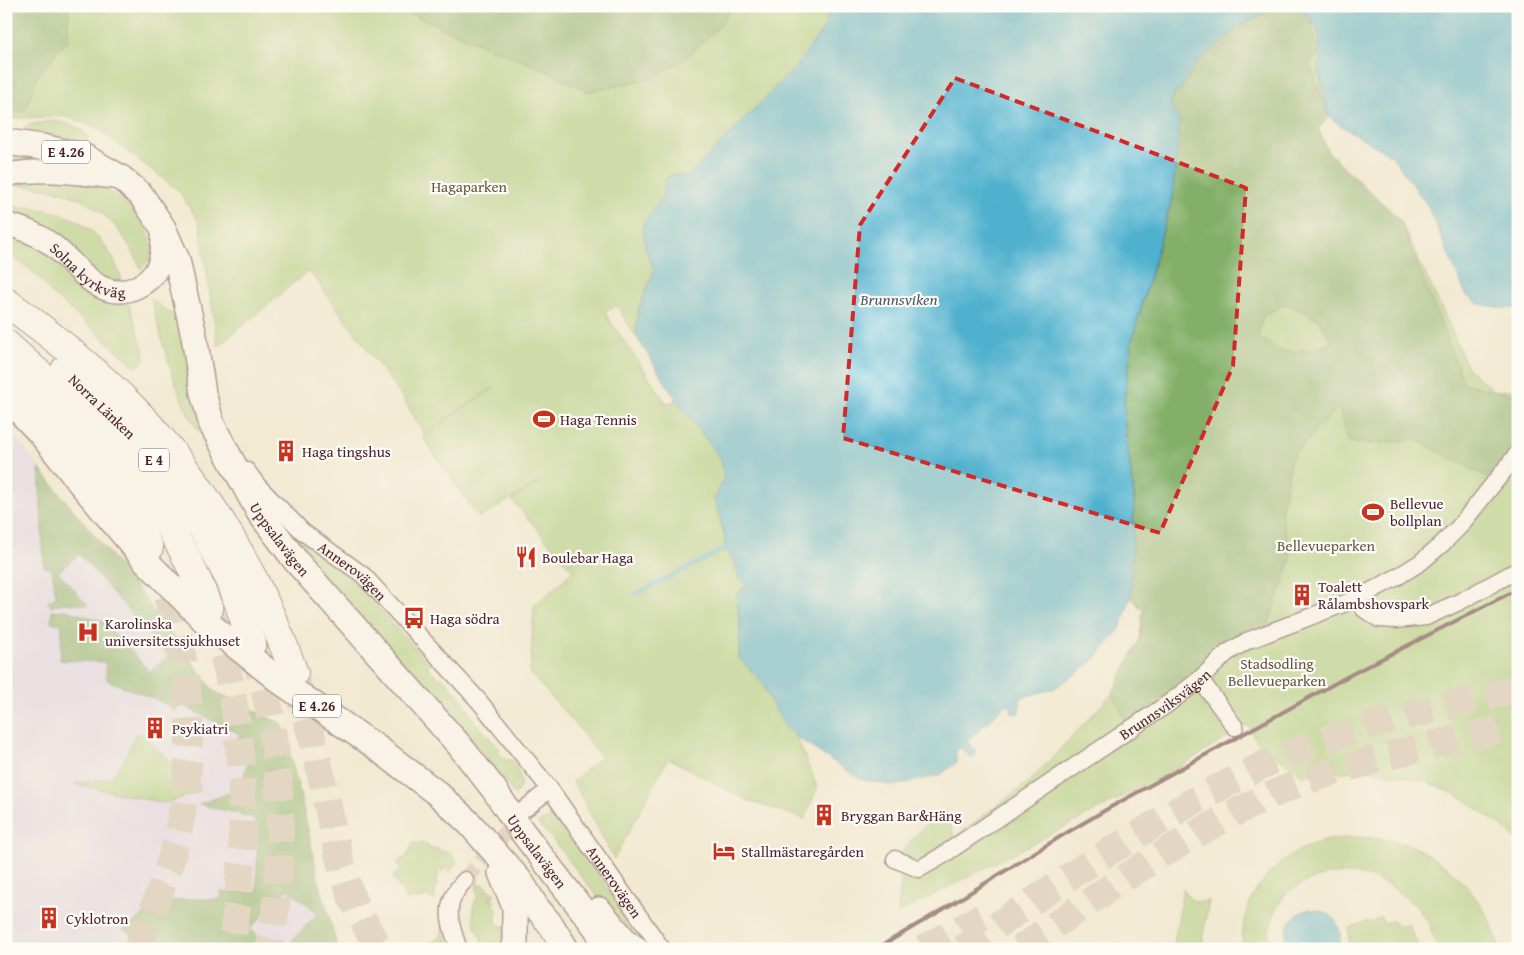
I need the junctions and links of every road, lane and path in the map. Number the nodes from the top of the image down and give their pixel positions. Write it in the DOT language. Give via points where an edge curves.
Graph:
graph roads {
  1 [pos="6,142"];
  2 [pos="6,175"];
  3 [pos="121,178"];
  4 [pos="6,224"];
  5 [pos="163,228"];
  6 [pos="6,302"];
  7 [pos="6,313"];
  8 [pos="6,344"];
  9 [pos="6,372"];
  10 [pos="6,397"];
  11 [pos="6,409"];
  12 [pos="212,425"];
  13 [pos="1518,453"];
  14 [pos="64,463"];
  15 [pos="149,548"];
  16 [pos="1518,570"];
  17 [pos="1356,599"];
  18 [pos="209,609"];
  19 [pos="252,643"];
  20 [pos="294,673"];
  21 [pos="1200,679"];
  22 [pos="1234,727"];
  23 [pos="550,788"];
  24 [pos="524,819"];
  25 [pos="485,842"];
  26 [pos="895,859"];
  27 [pos="465,880"];
  28 [pos="459,949"];
  29 [pos="513,949"];
  30 [pos="566,949"];
  31 [pos="607,949"];
  32 [pos="636,949"];
  33 [pos="662,949"];
  1 -- 3 [label="main road, Uppsalavägen / E 4.26" via="42,146 83,156"];
  2 -- 3 [label="street" via="61,172"];
  3 -- 5 [label="main road, Uppsalavägen / E 4.26" via="142,196"];
  4 -- 5 [label="street, Solna kyrkväg" via="24,229 50,243 83,274 102,288 114,292 129,291 153,275 161,258"];
  5 -- 12 [label="main road, Uppsalavägen / E 4.26" via="177,260"];
  6 -- 20 [label="highway" via="90,368 136,411 181,464 244,562"];
  7 -- 19 [label="highway, Norra Länken / E 4" via="143,445 202,527 232,584"];
  8 -- 18 [label="highway, Norra Länken / E 4" via="83,414 120,455 179,542"];
  9 -- 15 [label="highway" via="97,466 128,509"];
  10 -- 14 [label="main road, E 4.26"];
  11 -- 14 [label="main road" via="45,451"];
  12 -- 23 [label="street, Annerovägen" via="258,486 303,532 363,575 479,701"];
  12 -- 24 [label="main road, Uppsalavägen / E 4.26" via="259,512 296,561 460,746 493,788"];
  13 -- 17 [label="street, Brunnsviksvägen" via="1442,544 1421,562"];
  14 -- 25 [label="main road, E 4.26" via="145,560 205,622 281,682 438,794"];
  16 -- 17 [label="street" via="1426,617 1379,619"];
  17 -- 21 [label="street, Brunnsviksvägen" via="1247,641"];
  21 -- 22 [label="street"];
  21 -- 26 [label="street, Brunnsviksvägen" via="920,869"];
  23 -- 24 [label="street"];
  23 -- 33 [label="street, Annerovägen"];
  24 -- 31 [label="main road, Uppsalavägen / E 4.26" via="598,929"];
  24 -- 32 [label="main road" via="626,942"];
  25 -- 29 [label="main road" via="515,907"];
  25 -- 30 [label="main road, E 4.26" via="521,882"];
  27 -- 28 [label="street" via="454,893 450,906 450,925"];
}
